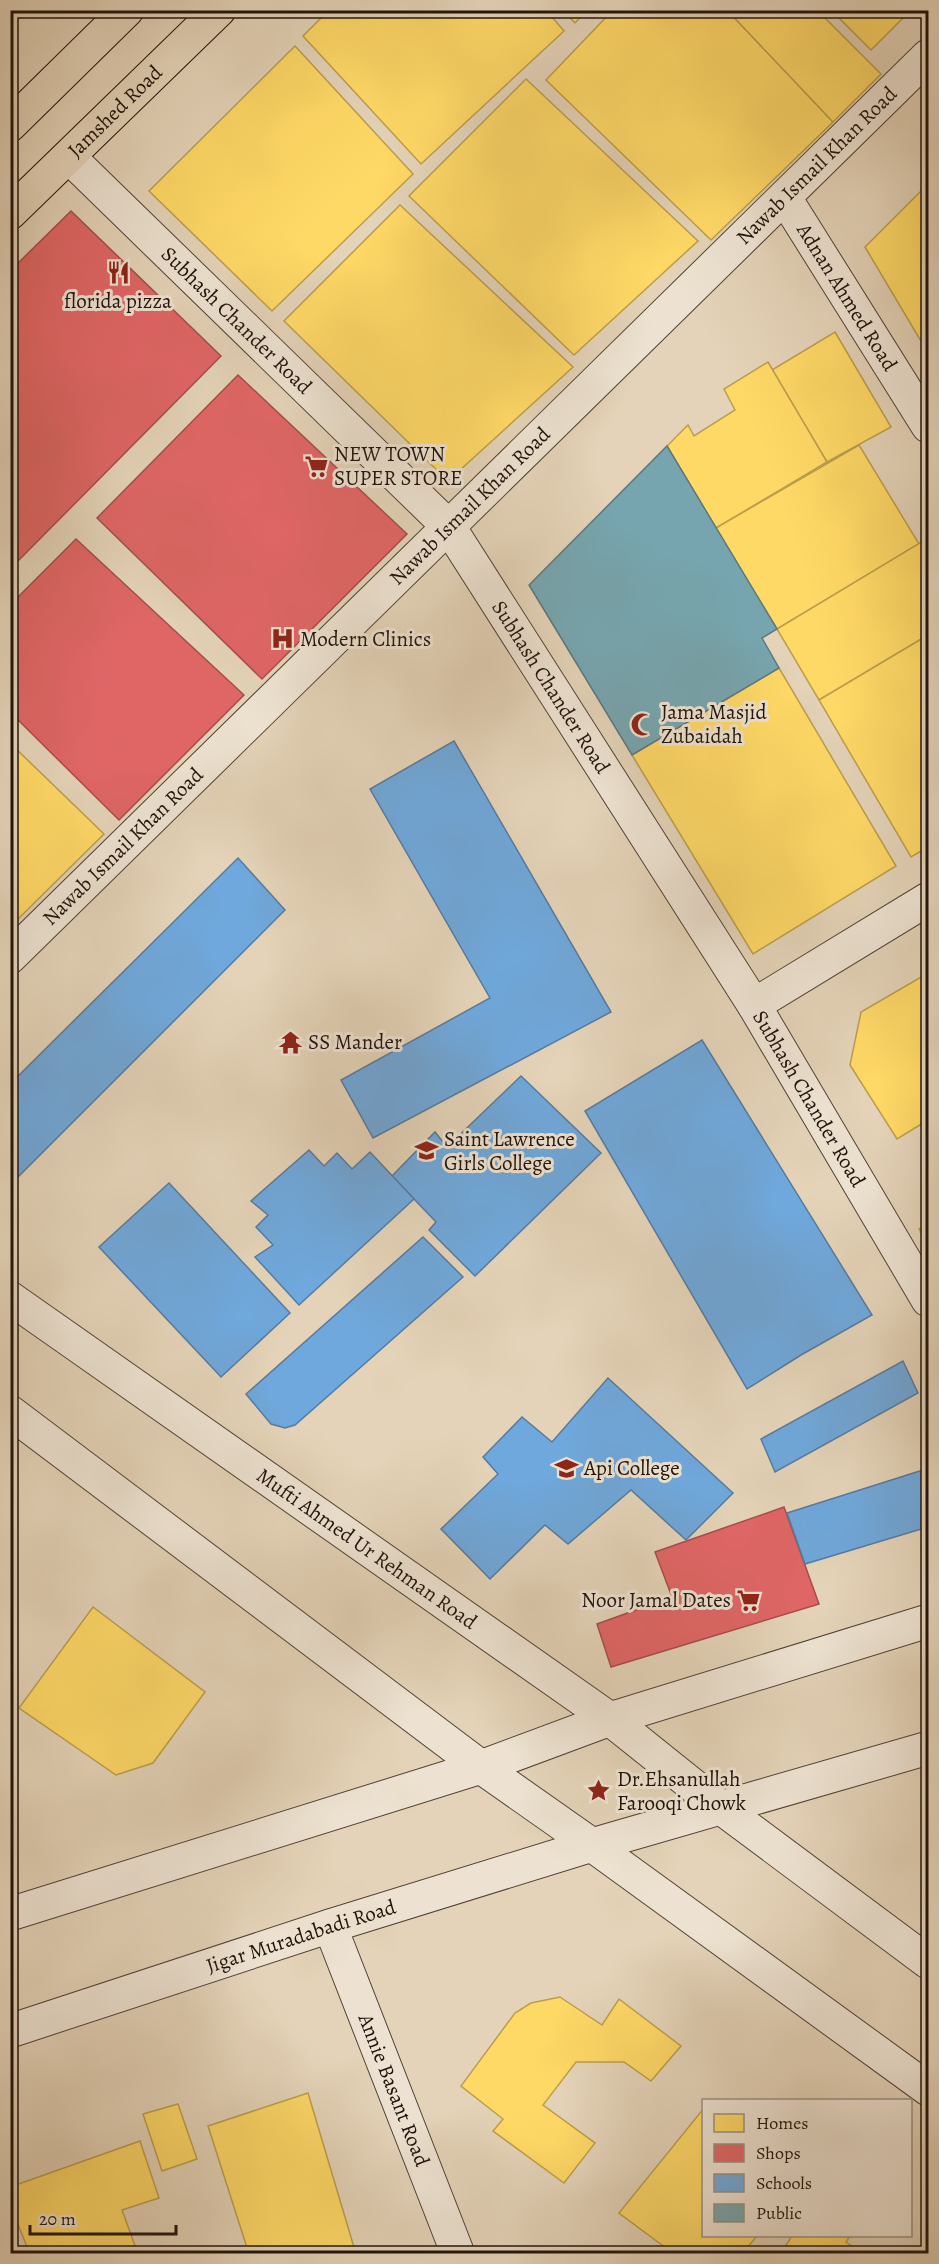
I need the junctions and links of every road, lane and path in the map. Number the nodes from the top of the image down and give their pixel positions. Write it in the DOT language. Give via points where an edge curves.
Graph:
graph roads {
  1 [pos="127,10"];
  2 [pos="219,10"];
  3 [pos="928,56"];
  4 [pos="10,125"];
  5 [pos="69,157"];
  6 [pos="785,198"];
  7 [pos="10,213"];
  8 [pos="928,426"];
  9 [pos="449,526"];
  10 [pos="928,899"];
  11 [pos="10,957"];
  12 [pos="754,1005"];
  13 [pos="10,1298"];
  14 [pos="928,1300"];
  15 [pos="10,1412"];
  16 [pos="928,1622"];
  17 [pos="610,1719"];
  18 [pos="928,1748"];
  19 [pos="481,1767"];
  20 [pos="720,1807"];
  21 [pos="592,1845"];
  22 [pos="16,1906"];
  23 [pos="330,1926"];
  24 [pos="928,1962"];
  25 [pos="10,2031"];
  26 [pos="928,2090"];
  27 [pos="460,2251"];
  1 -- 4 [label="main road"];
  2 -- 5 [label="main road, Jamshed Road"];
  3 -- 6 [label="street, Nawab Ismail Khan Road"];
  5 -- 7 [label="main road, Jamshed Road"];
  5 -- 9 [label="street, Subhash Chander Road"];
  6 -- 8 [label="street, Adnan Ahmed Road"];
  6 -- 9 [label="street, Nawab Ismail Khan Road"];
  9 -- 11 [label="street, Nawab Ismail Khan Road"];
  9 -- 12 [label="street, Subhash Chander Road"];
  10 -- 12 [label="street"];
  12 -- 14 [label="street, Subhash Chander Road"];
  13 -- 17 [label="street, Mufti Ahmed Ur Rehman Road"];
  15 -- 19 [label="street"];
  16 -- 17 [label="street"];
  17 -- 19 [label="street"];
  17 -- 20 [label="street, Mufti Ahmed Ur Rehman Road"];
  18 -- 20 [label="street, Jigar Muradabadi Road"];
  19 -- 21 [label="street"];
  19 -- 22 [label="street"];
  20 -- 21 [label="street, Jigar Muradabadi Road"];
  20 -- 24 [label="street, Mufti Ahmed Ur Rehman Road"];
  21 -- 23 [label="street, Jigar Muradabadi Road"];
  21 -- 26 [label="street"];
  23 -- 25 [label="street, Jigar Muradabadi Road"];
  23 -- 27 [label="street, Annie Basant Road"];
}
